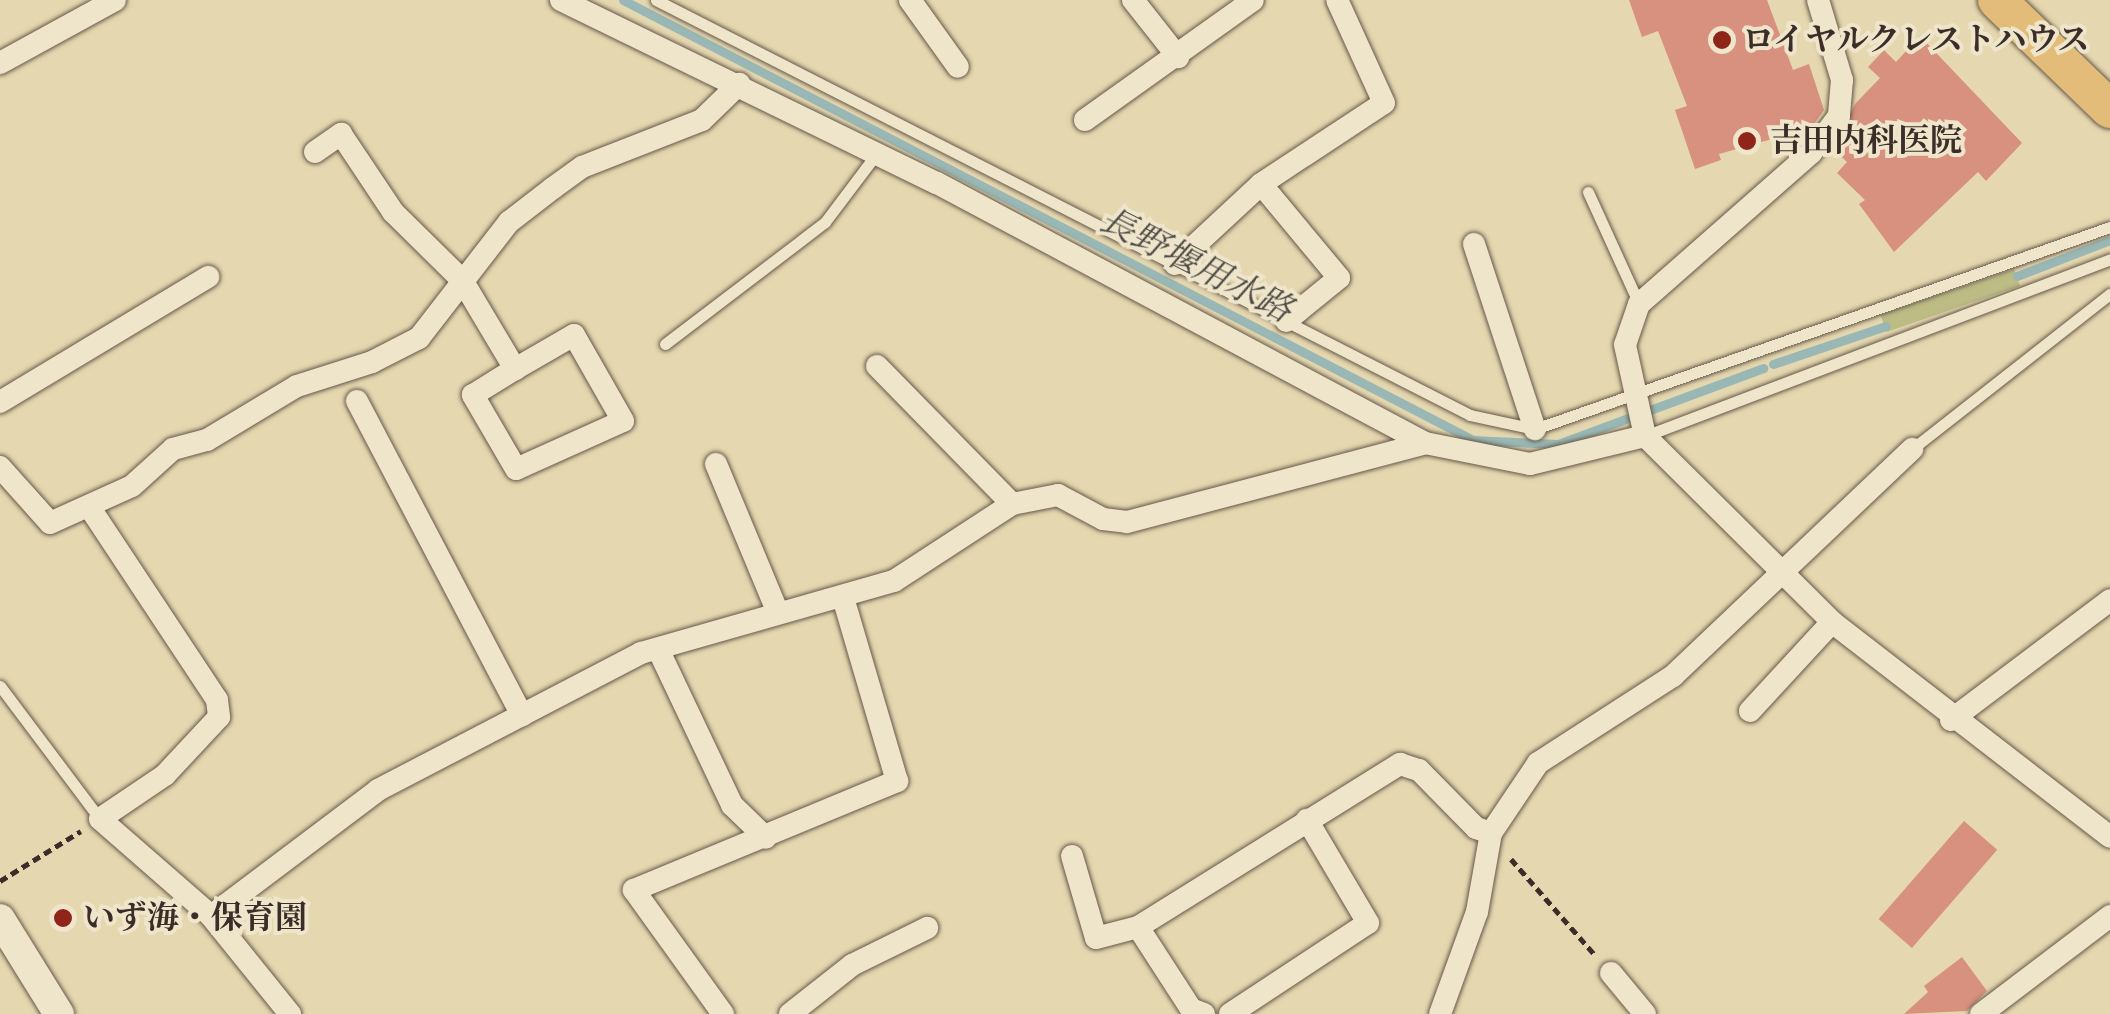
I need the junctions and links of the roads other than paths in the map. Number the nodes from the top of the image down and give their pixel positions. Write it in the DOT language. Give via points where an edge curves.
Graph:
graph roads {
  1 [pos="115,0"];
  2 [pos="561,0"];
  3 [pos="656,0"];
  4 [pos="910,0"];
  5 [pos="1133,0"];
  6 [pos="1253,0"];
  7 [pos="1337,0"];
  8 [pos="1818,0"];
  9 [pos="1998,0"];
  10 [pos="1178,57"];
  11 [pos="0,63"];
  12 [pos="958,67"];
  13 [pos="739,84"];
  14 [pos="2110,108"];
  15 [pos="1084,120"];
  16 [pos="315,152"];
  17 [pos="877,153"];
  18 [pos="1261,184"];
  19 [pos="1588,192"];
  20 [pos="2110,226"];
  21 [pos="1474,244"];
  22 [pos="2110,259"];
  23 [pos="1174,264"];
  24 [pos="208,276"];
  25 [pos="462,280"];
  26 [pos="2110,294"];
  27 [pos="1640,304"];
  28 [pos="1286,322"];
  29 [pos="665,344"];
  30 [pos="876,366"];
  31 [pos="516,369"];
  32 [pos="358,401"];
  33 [pos="0,402"];
  34 [pos="1640,416"];
  35 [pos="1534,429"];
  36 [pos="1425,443"];
  37 [pos="1912,449"];
  38 [pos="716,464"];
  39 [pos="0,468"];
  40 [pos="1012,504"];
  41 [pos="90,508"];
  42 [pos="1780,575"];
  43 [pos="843,597"];
  44 [pos="2110,600"];
  45 [pos="778,613"];
  46 [pos="1832,622"];
  47 [pos="658,649"];
  48 [pos="0,686"];
  49 [pos="1750,712"];
  50 [pos="522,715"];
  51 [pos="1951,720"];
  52 [pos="100,818"];
  53 [pos="1307,820"];
  54 [pos="2110,836"];
  55 [pos="766,838"];
  56 [pos="1489,842"];
  57 [pos="1072,856"];
  58 [pos="211,916"];
  59 [pos="2110,916"];
  60 [pos="0,919"];
  61 [pos="1138,927"];
  62 [pos="928,928"];
  63 [pos="1611,973"];
  64 [pos="59,1014"];
  65 [pos="290,1014"];
  66 [pos="723,1014"];
  67 [pos="790,1014"];
  68 [pos="1204,1014"];
  69 [pos="1230,1014"];
  70 [pos="1440,1014"];
  71 [pos="1645,1014"];
  72 [pos="1980,1014"];
  1 -- 11 [label="street"];
  2 -- 13 [label="street"];
  3 -- 23 [label="lane"];
  4 -- 12 [label="street"];
  5 -- 10 [label="street"];
  6 -- 10 [label="street"];
  7 -- 18 [label="street" via="1384,104"];
  8 -- 27 [label="street" via="1842,80 1828,136"];
  9 -- 14 [label="main road"];
  10 -- 15 [label="street"];
  13 -- 17 [label="street"];
  13 -- 25 [label="street" via="702,120 582,167 510,222"];
  16 -- 25 [label="street" via="342,134 393,212"];
  17 -- 29 [label="lane" via="824,222"];
  17 -- 36 [label="street"];
  18 -- 23 [label="street"];
  18 -- 28 [label="street" via="1339,278"];
  19 -- 27 [label="lane"];
  20 -- 34 [label="lane"];
  21 -- 35 [label="street"];
  22 -- 34 [label="lane"];
  23 -- 28 [label="lane"];
  24 -- 33 [label="street"];
  25 -- 31 [label="street"];
  25 -- 41 [label="street" via="419,338 174,448 132,486"];
  26 -- 37 [label="lane"];
  27 -- 34 [label="street" via="1624,345"];
  28 -- 35 [label="lane" via="1470,415"];
  30 -- 40 [label="street"];
  31 -- 31 [label="street" via="574,335 623,420 516,469 473,395"];
  32 -- 50 [label="street"];
  34 -- 35 [label="lane"];
  34 -- 36 [label="street" via="1530,464"];
  34 -- 42 [label="street"];
  36 -- 40 [label="street" via="1127,522 1102,519 1058,495"];
  37 -- 42 [label="street"];
  38 -- 45 [label="street"];
  39 -- 41 [label="street" via="50,523"];
  40 -- 43 [label="street" via="921,569"];
  41 -- 52 [label="street" via="217,700 219,718 165,775"];
  42 -- 46 [label="street"];
  42 -- 56 [label="street" via="1673,676 1538,763"];
  43 -- 45 [label="street"];
  43 -- 55 [label="street" via="897,781"];
  44 -- 51 [label="street"];
  45 -- 47 [label="street"];
  46 -- 49 [label="street"];
  46 -- 51 [label="street"];
  47 -- 50 [label="street"];
  47 -- 55 [label="street" via="732,805"];
  48 -- 52 [label="lane"];
  50 -- 58 [label="street" via="378,790"];
  51 -- 54 [label="street"];
  52 -- 58 [label="street"];
  53 -- 56 [label="street" via="1410,764"];
  53 -- 61 [label="street"];
  53 -- 69 [label="street" via="1368,923"];
  55 -- 66 [label="street" via="634,890"];
  56 -- 70 [label="street" via="1476,912"];
  57 -- 61 [label="street" via="1096,938"];
  58 -- 65 [label="street"];
  59 -- 72 [label="street"];
  60 -- 64 [label="street"];
  61 -- 68 [label="street" via="1192,1009"];
  62 -- 67 [label="street" via="852,965"];
  63 -- 71 [label="street"];
}
